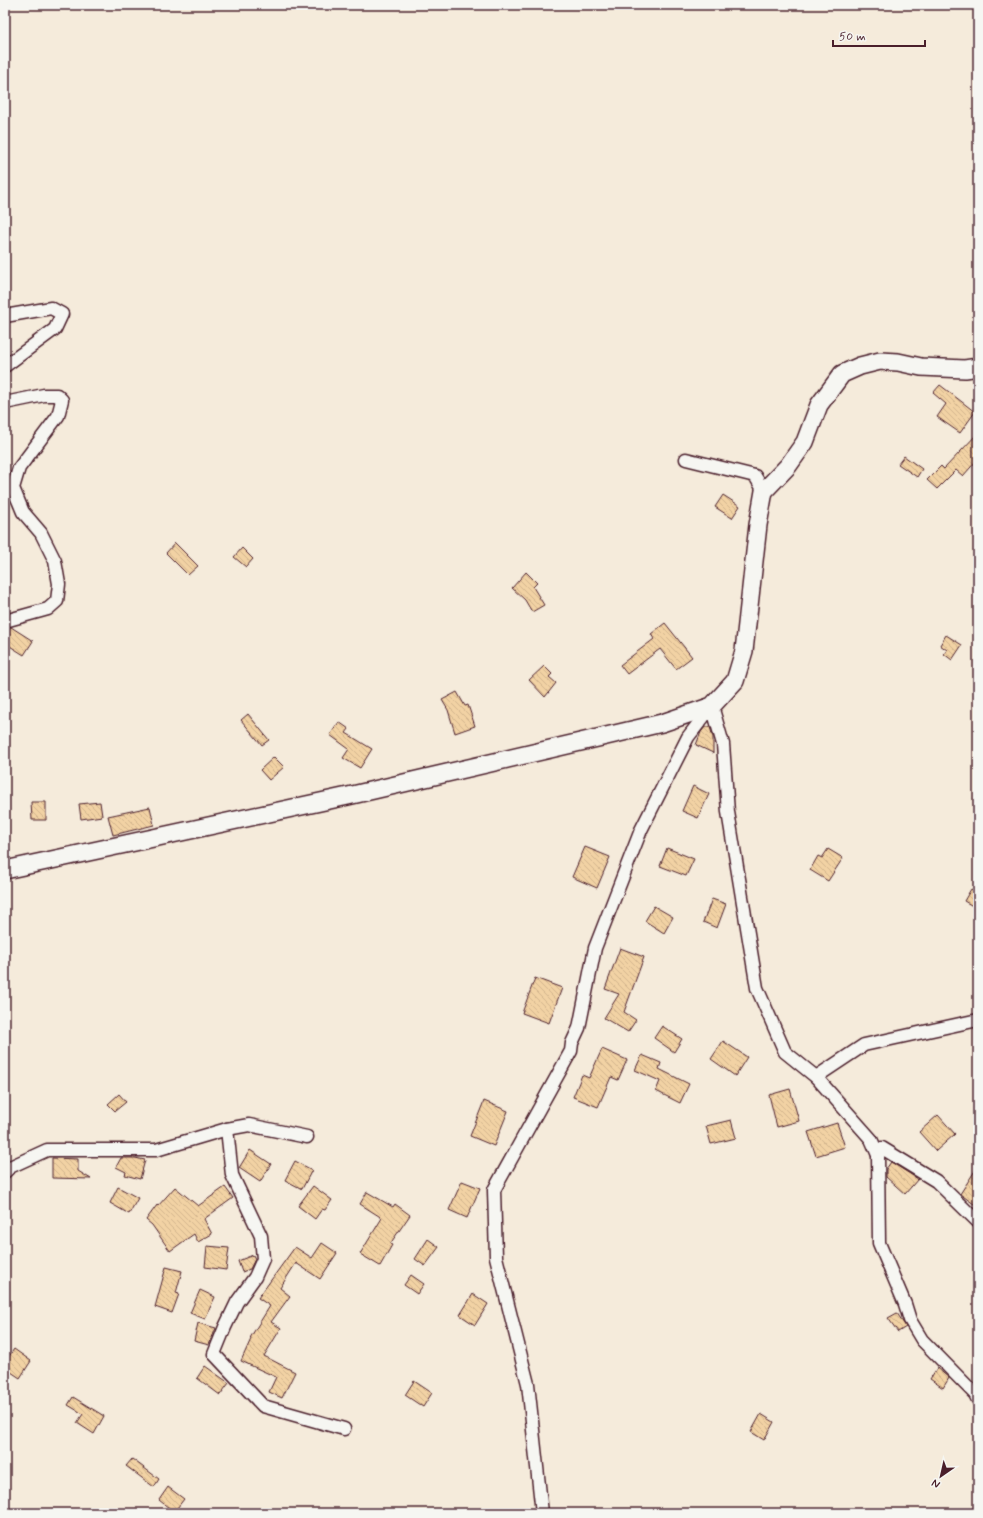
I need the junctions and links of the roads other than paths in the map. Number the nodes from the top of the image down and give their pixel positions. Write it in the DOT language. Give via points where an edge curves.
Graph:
graph roads {
  1 [pos="5,316"];
  2 [pos="5,366"];
  3 [pos="978,366"];
  4 [pos="5,404"];
  5 [pos="686,458"];
  6 [pos="764,491"];
  7 [pos="5,621"];
  8 [pos="712,706"];
  9 [pos="5,870"];
  10 [pos="978,1020"];
  11 [pos="816,1077"];
  12 [pos="227,1129"];
  13 [pos="307,1137"];
  14 [pos="878,1155"];
  15 [pos="5,1172"];
  16 [pos="978,1222"];
  17 [pos="978,1400"];
  18 [pos="344,1429"];
  19 [pos="542,1513"];
  1 -- 2 [label="street" via="51,308 62,314 55,329"];
  3 -- 6 [label="street" via="966,369 921,367 880,361 842,374 819,405 804,442 788,466"];
  4 -- 7 [label="street" via="44,395 57,395 62,400 58,416 19,468 13,488 23,512 41,533 55,561 59,584 57,601 48,609"];
  5 -- 6 [label="street" via="755,476"];
  6 -- 8 [label="street" via="744,651 735,681"];
  8 -- 9 [label="street" via="662,723 348,796"];
  8 -- 11 [label="street" via="723,744 728,812 757,988 785,1052"];
  8 -- 19 [label="street" via="688,737 641,830 594,948 579,1028 571,1051 494,1190 496,1257 528,1384"];
  10 -- 11 [label="street" via="864,1044"];
  11 -- 14 [label="street" via="871,1139"];
  12 -- 13 [label="street" via="250,1125"];
  12 -- 15 [label="street" via="156,1150 47,1150 10,1167"];
  12 -- 18 [label="street" via="232,1175 261,1236 263,1259 256,1277 237,1302 214,1354 263,1406"];
  14 -- 16 [label="street" via="882,1148 936,1181"];
  14 -- 17 [label="street" via="879,1243 910,1320 922,1340"];
}
